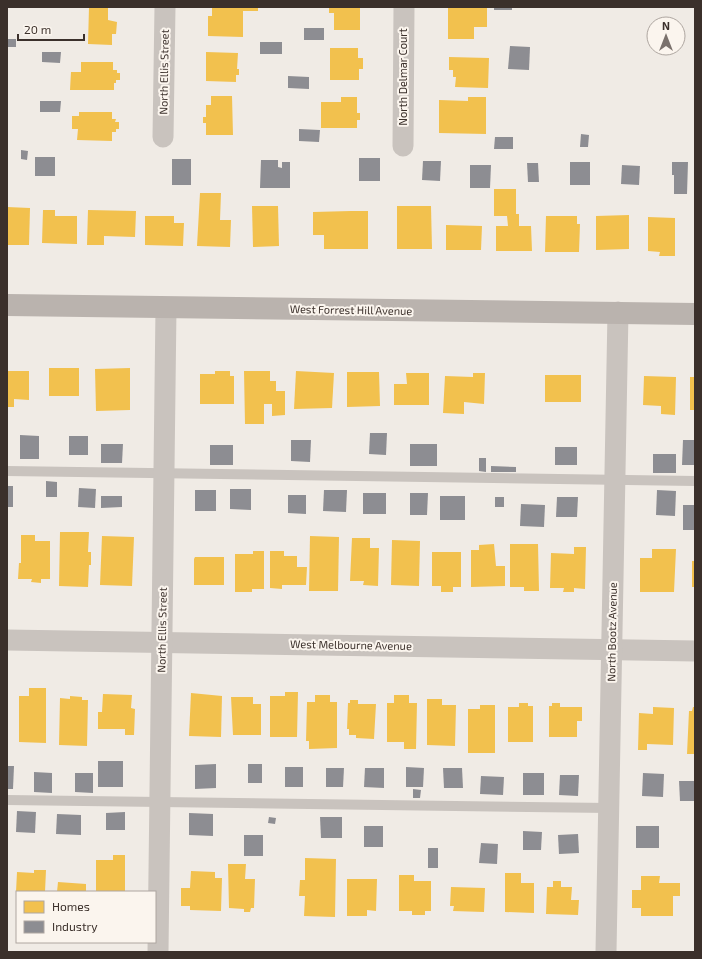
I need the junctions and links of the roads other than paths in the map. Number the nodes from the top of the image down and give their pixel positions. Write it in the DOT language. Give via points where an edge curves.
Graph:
graph roads {
  1 [pos="165,7"];
  2 [pos="404,7"];
  3 [pos="163,137"];
  4 [pos="403,146"];
  5 [pos="7,305"];
  6 [pos="166,308"];
  7 [pos="618,312"];
  8 [pos="695,314"];
  9 [pos="7,471"];
  10 [pos="164,474"];
  11 [pos="615,480"];
  12 [pos="695,481"];
  13 [pos="7,640"];
  14 [pos="162,642"];
  15 [pos="612,650"];
  16 [pos="695,651"];
  17 [pos="7,800"];
  18 [pos="160,802"];
  19 [pos="609,808"];
  20 [pos="158,952"];
  21 [pos="606,952"];
  1 -- 3 [label="street, North Ellis Street"];
  2 -- 4 [label="street, North Delmar Court"];
  5 -- 6 [label="main road, West Forrest Hill Avenue"];
  6 -- 7 [label="main road, West Forrest Hill Avenue"];
  6 -- 10 [label="street, North Ellis Street"];
  7 -- 8 [label="main road, West Forrest Hill Avenue"];
  7 -- 11 [label="street, North Bootz Avenue"];
  9 -- 10 [label="lane"];
  10 -- 11 [label="lane"];
  10 -- 14 [label="street, North Ellis Street"];
  11 -- 12 [label="lane"];
  11 -- 15 [label="street, North Bootz Avenue"];
  13 -- 14 [label="street, West Melbourne Avenue"];
  14 -- 15 [label="street, West Melbourne Avenue"];
  14 -- 18 [label="street, North Ellis Street"];
  15 -- 16 [label="street, West Melbourne Avenue"];
  15 -- 19 [label="street, North Bootz Avenue"];
  17 -- 18 [label="lane"];
  18 -- 19 [label="lane"];
  18 -- 20 [label="street, North Ellis Street"];
  19 -- 21 [label="street, North Bootz Avenue"];
}
